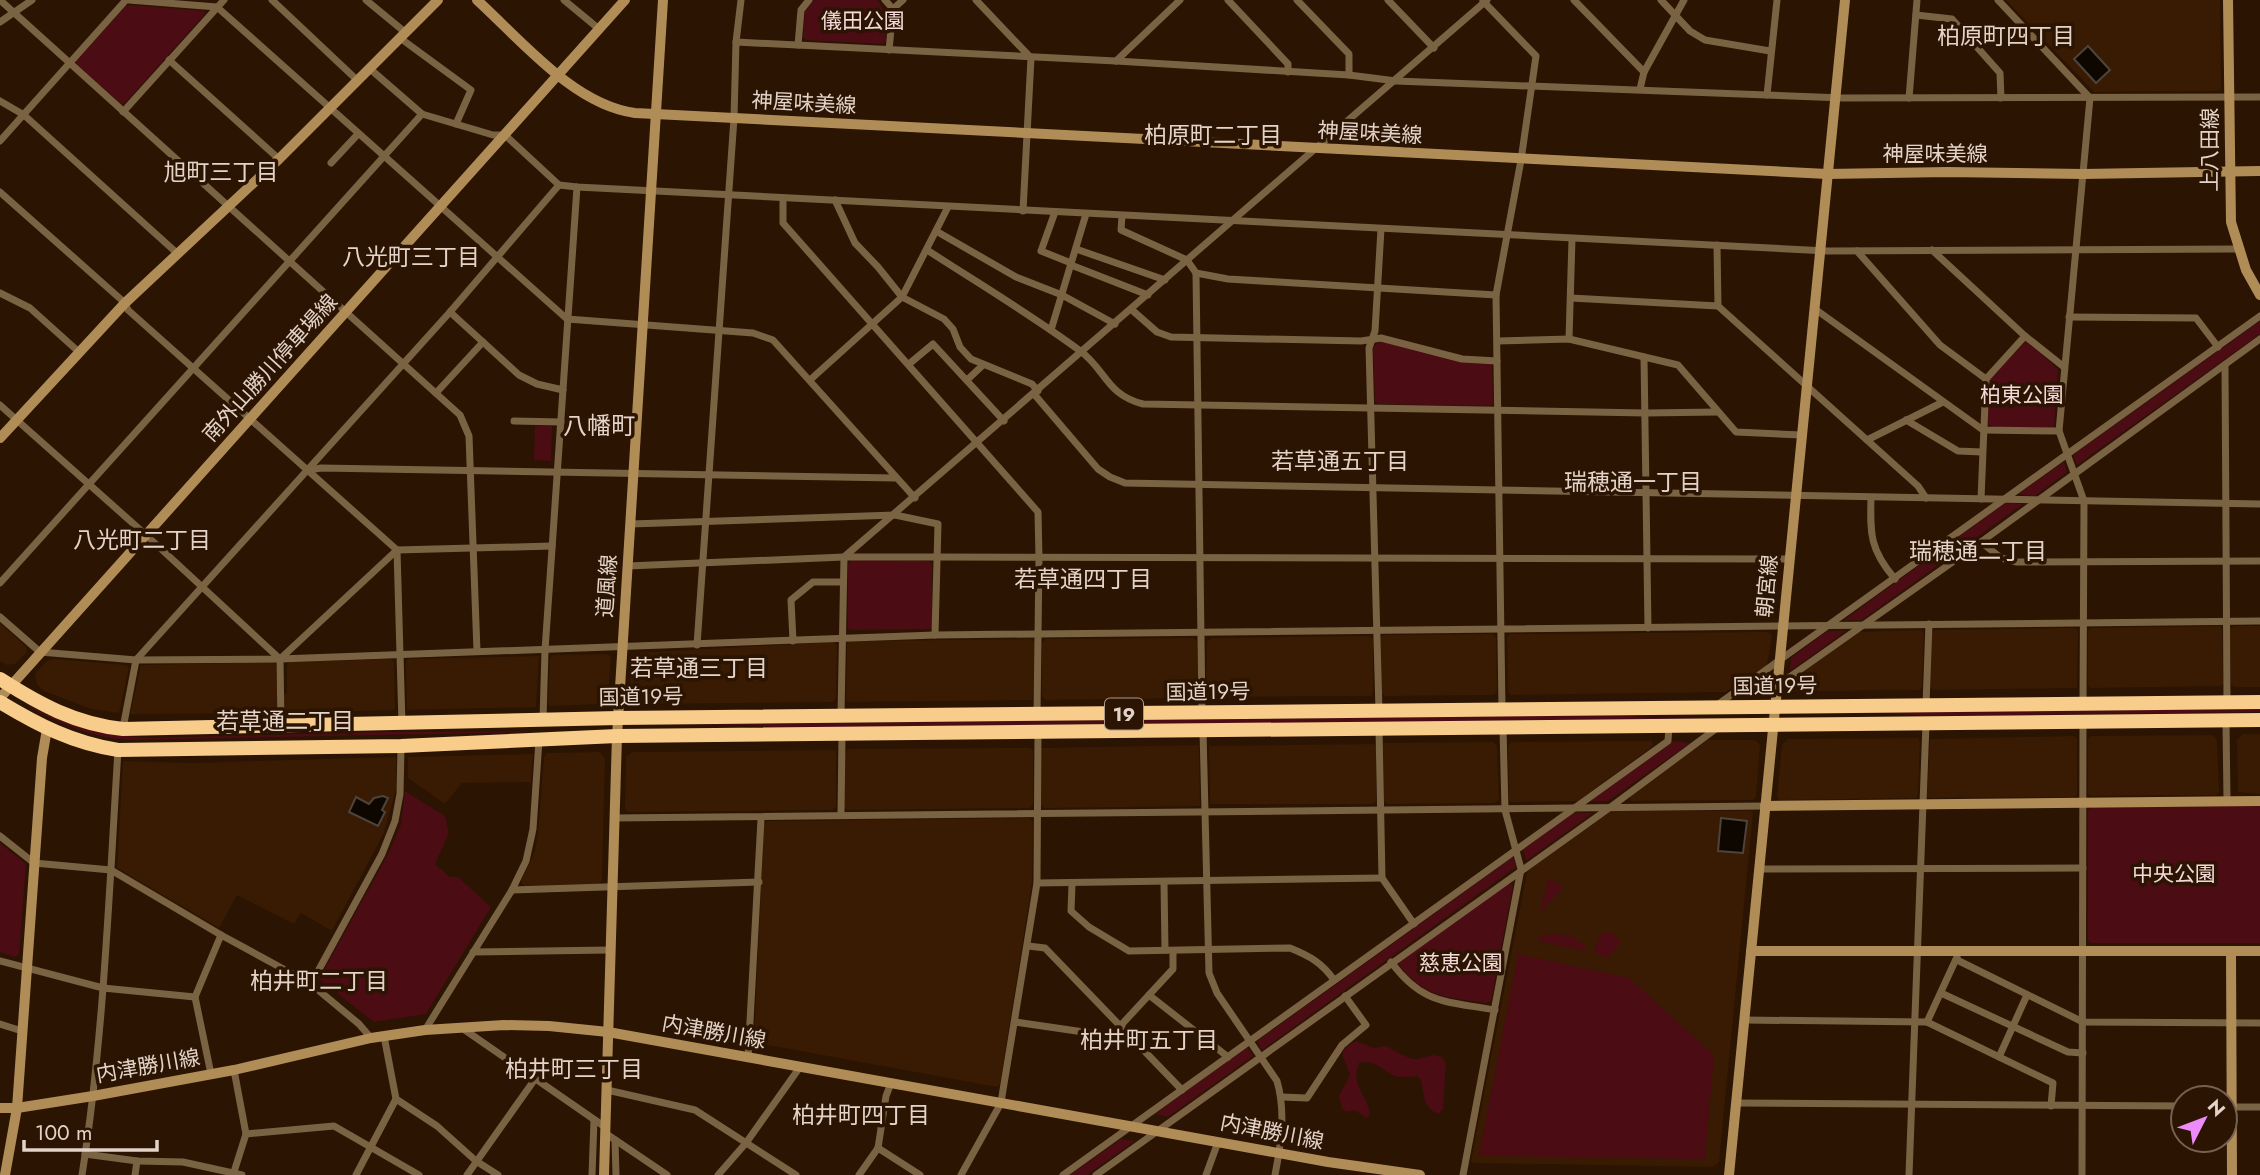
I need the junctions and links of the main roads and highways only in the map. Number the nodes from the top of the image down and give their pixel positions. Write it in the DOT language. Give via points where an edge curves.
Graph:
graph roads {
  1 [pos="5,682"];
  2 [pos="0,700"];
  3 [pos="2260,702"];
  4 [pos="2260,720"];
  1 -- 3 [label="highway, 国道19号 / 19" via="64,715 123,729 841,715"];
  2 -- 4 [label="highway, 国道19号 / 19" via="47,729 118,750 401,746 617,736"];
}
